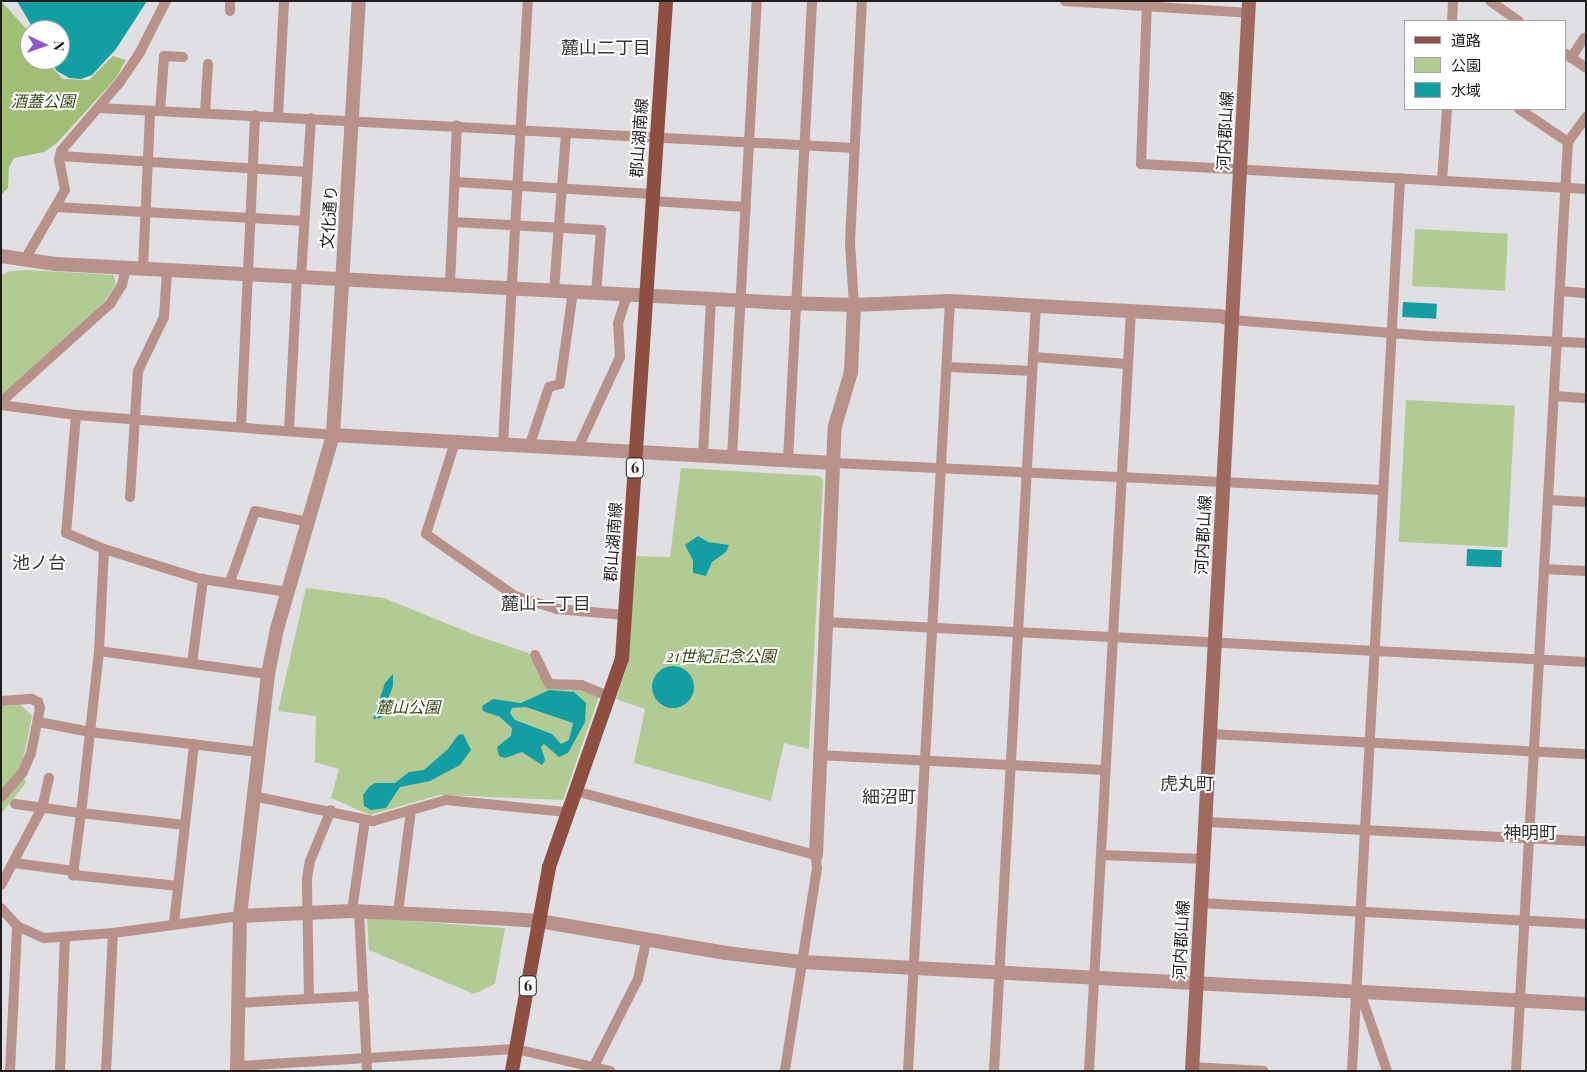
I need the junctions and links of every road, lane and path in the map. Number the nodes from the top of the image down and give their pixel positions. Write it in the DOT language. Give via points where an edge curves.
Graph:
graph roads {
  1 [pos="166,1"];
  2 [pos="284,1"];
  3 [pos="359,1"];
  4 [pos="528,1"];
  5 [pos="666,1"];
  6 [pos="757,1"];
  7 [pos="812,1"];
  8 [pos="862,1"];
  9 [pos="1065,1"];
  10 [pos="1453,1"];
  11 [pos="1490,1"];
  12 [pos="1147,3"];
  13 [pos="1249,7"];
  14 [pos="1452,20"];
  15 [pos="1518,20"];
  16 [pos="1584,38"];
  17 [pos="1568,56"];
  18 [pos="183,57"];
  19 [pos="208,64"];
  20 [pos="1586,68"];
  21 [pos="99,108"];
  22 [pos="1447,110"];
  23 [pos="1520,110"];
  24 [pos="155,111"];
  25 [pos="205,113"];
  26 [pos="255,115"];
  27 [pos="278,116"];
  28 [pos="1586,117"];
  29 [pos="311,118"];
  30 [pos="353,120"];
  31 [pos="457,125"];
  32 [pos="521,130"];
  33 [pos="566,133"];
  34 [pos="657,137"];
  35 [pos="749,142"];
  36 [pos="1568,142"];
  37 [pos="804,145"];
  38 [pos="854,148"];
  39 [pos="60,156"];
  40 [pos="148,160"];
  41 [pos="252,168"];
  42 [pos="1240,170"];
  43 [pos="307,172"];
  44 [pos="1400,178"];
  45 [pos="1442,181"];
  46 [pos="454,182"];
  47 [pos="518,184"];
  48 [pos="562,187"];
  49 [pos="1566,188"];
  50 [pos="1586,189"];
  51 [pos="653,197"];
  52 [pos="55,207"];
  53 [pos="746,207"];
  54 [pos="145,212"];
  55 [pos="249,218"];
  56 [pos="304,221"];
  57 [pos="453,222"];
  58 [pos="516,225"];
  59 [pos="559,228"];
  60 [pos="2,258"];
  61 [pos="24,261"];
  62 [pos="126,268"];
  63 [pos="143,268"];
  64 [pos="167,270"];
  65 [pos="246,274"];
  66 [pos="299,276"];
  67 [pos="343,279"];
  68 [pos="450,284"];
  69 [pos="513,288"];
  70 [pos="554,290"];
  71 [pos="573,291"];
  72 [pos="1561,291"];
  73 [pos="596,293"];
  74 [pos="1586,293"];
  75 [pos="627,295"];
  76 [pos="646,296"];
  77 [pos="711,299"];
  78 [pos="741,301"];
  79 [pos="950,301"];
  80 [pos="795,304"];
  81 [pos="1036,304"];
  82 [pos="854,305"];
  83 [pos="1131,310"];
  84 [pos="1233,320"];
  85 [pos="1391,332"];
  86 [pos="1558,342"];
  87 [pos="1586,343"];
  88 [pos="1033,357"];
  89 [pos="1128,364"];
  90 [pos="947,366"];
  91 [pos="1032,371"];
  92 [pos="1555,396"];
  93 [pos="1586,398"];
  94 [pos="1,404"];
  95 [pos="76,416"];
  96 [pos="135,419"];
  97 [pos="241,426"];
  98 [pos="288,430"];
  99 [pos="333,435"];
  100 [pos="455,442"];
  101 [pos="503,444"];
  102 [pos="529,447"];
  103 [pos="577,450"];
  104 [pos="636,453"];
  105 [pos="703,456"];
  106 [pos="732,457"];
  107 [pos="788,460"];
  108 [pos="834,462"];
  109 [pos="941,468"];
  110 [pos="1026,473"];
  111 [pos="1122,477"];
  112 [pos="1224,483"];
  113 [pos="1382,490"];
  114 [pos="130,497"];
  115 [pos="1548,500"];
  116 [pos="1586,502"];
  117 [pos="308,522"];
  118 [pos="104,549"];
  119 [pos="1544,569"];
  120 [pos="1586,571"];
  121 [pos="204,579"];
  122 [pos="230,582"];
  123 [pos="288,592"];
  124 [pos="625,615"];
  125 [pos="825,622"];
  126 [pos="932,628"];
  127 [pos="1017,632"];
  128 [pos="1112,637"];
  129 [pos="1215,643"];
  130 [pos="1374,650"];
  131 [pos="98,651"];
  132 [pos="535,655"];
  133 [pos="1539,660"];
  134 [pos="1586,662"];
  135 [pos="192,663"];
  136 [pos="268,674"];
  137 [pos="610,697"];
  138 [pos="1,701"];
  139 [pos="39,722"];
  140 [pos="90,732"];
  141 [pos="1211,734"];
  142 [pos="1368,742"];
  143 [pos="194,744"];
  144 [pos="1534,751"];
  145 [pos="258,752"];
  146 [pos="1586,754"];
  147 [pos="818,755"];
  148 [pos="926,760"];
  149 [pos="1009,766"];
  150 [pos="1106,770"];
  151 [pos="48,778"];
  152 [pos="575,792"];
  153 [pos="253,796"];
  154 [pos="1,797"];
  155 [pos="15,804"];
  156 [pos="42,808"];
  157 [pos="331,810"];
  158 [pos="411,810"];
  159 [pos="81,812"];
  160 [pos="567,812"];
  161 [pos="365,820"];
  162 [pos="1206,822"];
  163 [pos="184,825"];
  164 [pos="1366,828"];
  165 [pos="1529,838"];
  166 [pos="1586,841"];
  167 [pos="816,855"];
  168 [pos="1102,855"];
  169 [pos="1203,859"];
  170 [pos="14,863"];
  171 [pos="74,871"];
  172 [pos="1,884"];
  173 [pos="178,886"];
  174 [pos="1200,903"];
  175 [pos="1,908"];
  176 [pos="1360,910"];
  177 [pos="356,911"];
  178 [pos="306,912"];
  179 [pos="398,913"];
  180 [pos="240,916"];
  181 [pos="538,921"];
  182 [pos="1523,921"];
  183 [pos="174,923"];
  184 [pos="1586,924"];
  185 [pos="17,926"];
  186 [pos="113,933"];
  187 [pos="65,937"];
  188 [pos="646,940"];
  189 [pos="802,962"];
  190 [pos="913,968"];
  191 [pos="999,972"];
  192 [pos="1094,977"];
  193 [pos="1197,982"];
  194 [pos="1358,992"];
  195 [pos="364,996"];
  196 [pos="309,999"];
  197 [pos="1521,1000"];
  198 [pos="238,1003"];
  199 [pos="1586,1004"];
  200 [pos="516,1050"];
  201 [pos="367,1065"];
  202 [pos="594,1066"];
  203 [pos="238,1068"];
  204 [pos="1192,1069"];
  205 [pos="10,1071"];
  206 [pos="60,1071"];
  207 [pos="106,1071"];
  208 [pos="512,1071"];
  209 [pos="610,1071"];
  210 [pos="785,1071"];
  211 [pos="908,1071"];
  212 [pos="994,1071"];
  213 [pos="1089,1071"];
  214 [pos="1264,1071"];
  215 [pos="1352,1071"];
  216 [pos="1387,1071"];
  217 [pos="1516,1071"];
  1 -- 21 [label="street" via="140,52"];
  2 -- 27 [label="street"];
  3 -- 30 [label="street, 文化通り"];
  4 -- 32 [label="street"];
  5 -- 34 [label="main road, 郡山湖南線 / 6"];
  6 -- 35 [label="street"];
  7 -- 37 [label="street"];
  8 -- 38 [label="street"];
  9 -- 12 [label="street"];
  10 -- 14 [label="street"];
  11 -- 15 [label="street"];
  12 -- 13 [label="street"];
  12 -- 42 [label="street" via="1141,164"];
  13 -- 42 [label="main road, 河内郡山線"];
  16 -- 17 [label="street"];
  17 -- 20 [label="street"];
  18 -- 24 [label="street" via="164,56"];
  19 -- 25 [label="street"];
  21 -- 24 [label="street"];
  21 -- 39 [label="street"];
  22 -- 45 [label="street"];
  23 -- 36 [label="street"];
  24 -- 25 [label="street"];
  24 -- 40 [label="street"];
  25 -- 26 [label="street"];
  26 -- 27 [label="street"];
  26 -- 41 [label="street"];
  27 -- 29 [label="street"];
  28 -- 36 [label="street"];
  29 -- 30 [label="street"];
  29 -- 43 [label="street"];
  30 -- 31 [label="street"];
  30 -- 67 [label="street, 文化通り"];
  31 -- 32 [label="street"];
  31 -- 46 [label="street"];
  32 -- 33 [label="street"];
  32 -- 47 [label="street"];
  33 -- 34 [label="street"];
  33 -- 48 [label="street"];
  34 -- 35 [label="street"];
  34 -- 51 [label="main road, 郡山湖南線 / 6"];
  35 -- 37 [label="street"];
  35 -- 53 [label="street"];
  36 -- 49 [label="street"];
  37 -- 38 [label="street"];
  37 -- 80 [label="street"];
  38 -- 82 [label="street" via="850,243"];
  39 -- 40 [label="street"];
  39 -- 52 [label="street" via="65,190"];
  40 -- 41 [label="street"];
  40 -- 54 [label="street"];
  41 -- 43 [label="street"];
  41 -- 55 [label="street"];
  42 -- 44 [label="street"];
  42 -- 84 [label="main road, 河内郡山線"];
  43 -- 56 [label="street"];
  44 -- 45 [label="street"];
  44 -- 85 [label="street"];
  45 -- 49 [label="street"];
  46 -- 47 [label="street"];
  46 -- 57 [label="street"];
  47 -- 48 [label="street"];
  47 -- 58 [label="street"];
  48 -- 51 [label="street"];
  48 -- 59 [label="street"];
  49 -- 50 [label="street"];
  49 -- 72 [label="street"];
  51 -- 53 [label="street"];
  51 -- 76 [label="main road, 郡山湖南線 / 6"];
  52 -- 54 [label="street"];
  52 -- 61 [label="street"];
  53 -- 78 [label="street"];
  54 -- 55 [label="street"];
  54 -- 63 [label="street"];
  55 -- 56 [label="street"];
  55 -- 65 [label="street"];
  56 -- 66 [label="street"];
  57 -- 58 [label="street"];
  57 -- 68 [label="street"];
  58 -- 59 [label="street"];
  58 -- 69 [label="street"];
  59 -- 70 [label="street"];
  59 -- 73 [label="street" via="601,230"];
  60 -- 61 [label="street"];
  61 -- 62 [label="street"];
  62 -- 63 [label="street"];
  62 -- 94 [label="street" via="122,285 110,304"];
  63 -- 64 [label="street"];
  64 -- 65 [label="street"];
  64 -- 96 [label="street" via="164,317 138,371"];
  65 -- 66 [label="street"];
  65 -- 97 [label="street"];
  66 -- 67 [label="street"];
  66 -- 98 [label="street"];
  67 -- 68 [label="street"];
  67 -- 99 [label="street, 文化通り"];
  68 -- 69 [label="street"];
  69 -- 70 [label="street"];
  69 -- 101 [label="street"];
  70 -- 71 [label="street"];
  71 -- 73 [label="street"];
  71 -- 102 [label="street" via="560,384 549,387"];
  72 -- 74 [label="street"];
  72 -- 86 [label="street"];
  73 -- 75 [label="street"];
  75 -- 76 [label="street"];
  75 -- 103 [label="street" via="618,323 620,357"];
  76 -- 77 [label="street"];
  76 -- 104 [label="main road, 郡山湖南線 / 6"];
  77 -- 78 [label="street"];
  77 -- 105 [label="street"];
  78 -- 80 [label="street"];
  78 -- 106 [label="street"];
  79 -- 81 [label="street"];
  79 -- 82 [label="street"];
  79 -- 90 [label="street"];
  80 -- 82 [label="street"];
  80 -- 107 [label="street"];
  81 -- 83 [label="street"];
  81 -- 88 [label="street"];
  82 -- 108 [label="street" via="851,372 836,426"];
  83 -- 84 [label="street" via="1220,316"];
  83 -- 89 [label="street"];
  84 -- 85 [label="street"];
  84 -- 112 [label="main road, 河内郡山線"];
  85 -- 86 [label="street"];
  85 -- 113 [label="street"];
  86 -- 87 [label="street"];
  86 -- 92 [label="street"];
  88 -- 89 [label="street"];
  88 -- 91 [label="street"];
  89 -- 111 [label="street"];
  90 -- 91 [label="street"];
  90 -- 109 [label="street"];
  91 -- 110 [label="street"];
  92 -- 93 [label="street"];
  92 -- 115 [label="street"];
  94 -- 95 [label="street"];
  95 -- 96 [label="street"];
  95 -- 118 [label="street" via="66,533"];
  96 -- 97 [label="street"];
  96 -- 114 [label="street"];
  97 -- 98 [label="street"];
  98 -- 99 [label="street"];
  99 -- 100 [label="street"];
  99 -- 117 [label="street, 文化通り"];
  100 -- 101 [label="street"];
  100 -- 124 [label="street" via="426,534 515,596 557,609"];
  101 -- 102 [label="street"];
  102 -- 103 [label="street"];
  103 -- 104 [label="street"];
  104 -- 105 [label="street"];
  104 -- 124 [label="main road, 郡山湖南線 / 6"];
  105 -- 106 [label="street"];
  106 -- 107 [label="street"];
  107 -- 108 [label="street"];
  108 -- 109 [label="street"];
  108 -- 125 [label="street"];
  109 -- 110 [label="street"];
  109 -- 126 [label="street"];
  110 -- 111 [label="street"];
  110 -- 127 [label="street"];
  111 -- 112 [label="street"];
  111 -- 128 [label="street"];
  112 -- 113 [label="street"];
  112 -- 129 [label="main road, 河内郡山線"];
  113 -- 130 [label="street"];
  115 -- 116 [label="street"];
  115 -- 119 [label="street"];
  117 -- 122 [label="street" via="255,511"];
  117 -- 123 [label="street, 文化通り"];
  118 -- 121 [label="street"];
  118 -- 131 [label="street"];
  119 -- 120 [label="street"];
  119 -- 133 [label="street"];
  121 -- 122 [label="street"];
  121 -- 135 [label="street"];
  122 -- 123 [label="street"];
  123 -- 136 [label="street, 文化通り"];
  124 -- 137 [label="main road, 郡山湖南線 / 6" via="621,668"];
  125 -- 126 [label="street"];
  125 -- 147 [label="street"];
  126 -- 127 [label="street"];
  126 -- 148 [label="street"];
  127 -- 128 [label="street"];
  127 -- 149 [label="street"];
  128 -- 129 [label="street"];
  128 -- 150 [label="street"];
  129 -- 130 [label="street"];
  129 -- 141 [label="main road, 河内郡山線"];
  130 -- 133 [label="street"];
  130 -- 142 [label="street"];
  131 -- 135 [label="street"];
  131 -- 140 [label="street"];
  132 -- 137 [label="street" via="549,684 581,685"];
  133 -- 134 [label="street"];
  133 -- 144 [label="street"];
  135 -- 136 [label="street"];
  136 -- 145 [label="street, 文化通り"];
  137 -- 152 [label="main road, 郡山湖南線 / 6"];
  138 -- 139 [label="street" via="32,699 38,702"];
  139 -- 140 [label="street"];
  139 -- 154 [label="street" via="23,772"];
  140 -- 143 [label="street"];
  140 -- 159 [label="street"];
  141 -- 142 [label="street"];
  141 -- 162 [label="main road, 河内郡山線"];
  142 -- 144 [label="street"];
  142 -- 164 [label="street"];
  143 -- 145 [label="street"];
  143 -- 163 [label="street"];
  144 -- 146 [label="street"];
  144 -- 165 [label="street"];
  145 -- 153 [label="street, 文化通り"];
  147 -- 148 [label="street"];
  147 -- 167 [label="street"];
  148 -- 149 [label="street"];
  148 -- 190 [label="street"];
  149 -- 150 [label="street"];
  149 -- 191 [label="street"];
  150 -- 168 [label="street"];
  151 -- 156 [label="street"];
  152 -- 160 [label="main road, 郡山湖南線 / 6"];
  152 -- 167 [label="street"];
  153 -- 157 [label="street"];
  153 -- 180 [label="street, 文化通り"];
  155 -- 156 [label="street"];
  156 -- 159 [label="street"];
  156 -- 170 [label="street"];
  157 -- 161 [label="street"];
  157 -- 178 [label="street" via="310,861"];
  158 -- 160 [label="street" via="446,800"];
  158 -- 161 [label="street" via="382,820"];
  158 -- 179 [label="street"];
  159 -- 163 [label="street"];
  159 -- 171 [label="street"];
  160 -- 181 [label="main road, 郡山湖南線 / 6" via="549,867"];
  161 -- 177 [label="street"];
  162 -- 164 [label="street"];
  162 -- 169 [label="main road, 河内郡山線"];
  163 -- 173 [label="street"];
  164 -- 165 [label="street"];
  164 -- 176 [label="street"];
  165 -- 166 [label="street"];
  165 -- 182 [label="street"];
  167 -- 189 [label="street" via="817,868"];
  168 -- 169 [label="street"];
  168 -- 192 [label="street"];
  169 -- 174 [label="main road, 河内郡山線"];
  170 -- 171 [label="street"];
  170 -- 172 [label="street"];
  171 -- 173 [label="street" via="73,874"];
  173 -- 183 [label="street"];
  174 -- 176 [label="street"];
  174 -- 193 [label="main road, 河内郡山線"];
  175 -- 185 [label="street"];
  176 -- 182 [label="street"];
  176 -- 194 [label="street"];
  177 -- 178 [label="street"];
  177 -- 179 [label="street"];
  177 -- 195 [label="street"];
  178 -- 180 [label="street"];
  178 -- 196 [label="street"];
  179 -- 181 [label="street"];
  180 -- 183 [label="street"];
  180 -- 198 [label="street, 文化通り"];
  181 -- 188 [label="street"];
  181 -- 200 [label="main road, 郡山湖南線 / 6"];
  182 -- 184 [label="street"];
  182 -- 197 [label="street"];
  183 -- 186 [label="street"];
  185 -- 187 [label="street" via="44,938"];
  185 -- 205 [label="street"];
  186 -- 187 [label="street"];
  186 -- 207 [label="street"];
  187 -- 206 [label="street"];
  188 -- 189 [label="street"];
  188 -- 202 [label="street" via="638,979"];
  189 -- 190 [label="street"];
  189 -- 210 [label="street"];
  190 -- 191 [label="street"];
  190 -- 211 [label="street"];
  191 -- 192 [label="street"];
  191 -- 212 [label="street"];
  192 -- 193 [label="street"];
  192 -- 213 [label="street"];
  193 -- 194 [label="street"];
  193 -- 204 [label="main road, 河内郡山線"];
  194 -- 197 [label="street"];
  194 -- 215 [label="street"];
  194 -- 216 [label="street"];
  195 -- 196 [label="street"];
  195 -- 201 [label="street"];
  196 -- 198 [label="street"];
  197 -- 199 [label="street"];
  197 -- 217 [label="street"];
  198 -- 203 [label="street, 文化通り"];
  200 -- 201 [label="street"];
  200 -- 202 [label="street"];
  200 -- 208 [label="main road, 郡山湖南線 / 6"];
  201 -- 203 [label="street"];
  202 -- 209 [label="street"];
  204 -- 214 [label="street"];
}
